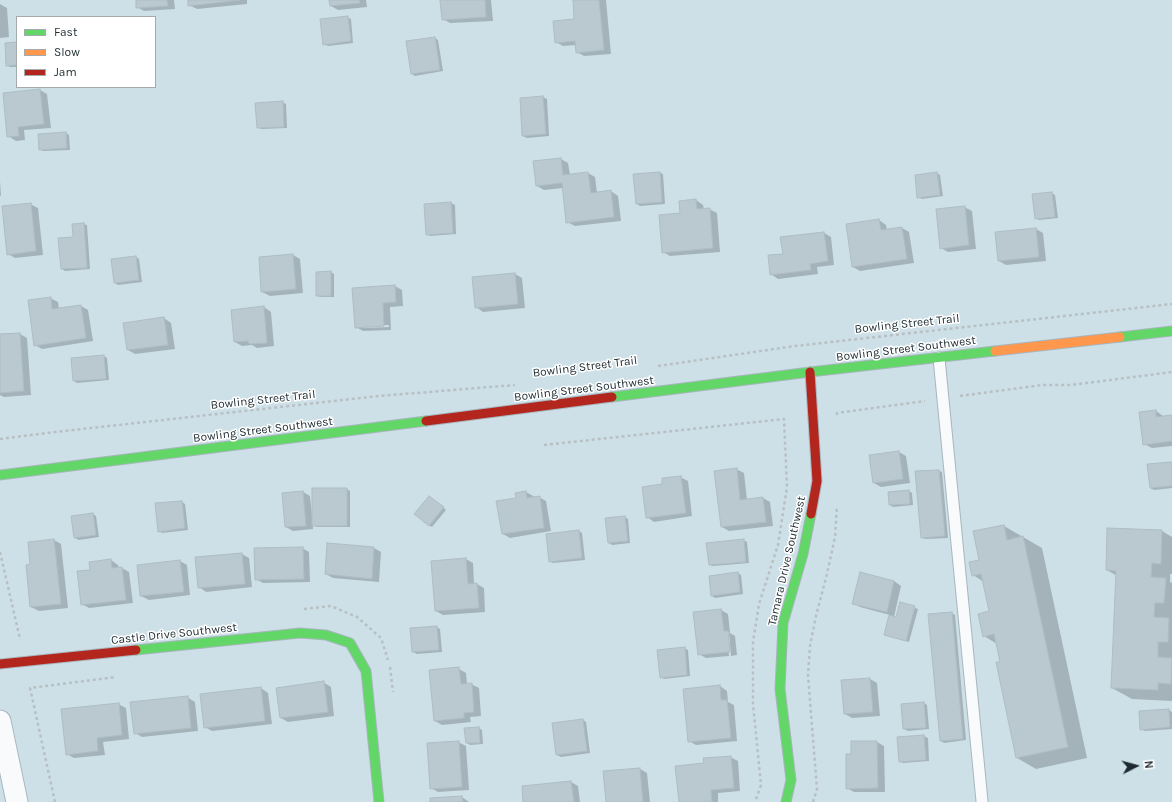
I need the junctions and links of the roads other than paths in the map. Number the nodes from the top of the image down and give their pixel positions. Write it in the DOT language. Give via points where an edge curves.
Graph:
graph roads {
  1 [pos="1172,331"];
  2 [pos="939,358"];
  3 [pos="810,372"];
  4 [pos="0,476"];
  5 [pos="0,664"];
  6 [pos="0,721"];
  7 [pos="982,801"];
  8 [pos="17,802"];
  9 [pos="379,802"];
  10 [pos="786,802"];
  1 -- 2 [label="main road, Bowling Street Southwest"];
  2 -- 3 [label="main road, Bowling Street Southwest"];
  2 -- 7 [label="lane"];
  3 -- 4 [label="main road, Bowling Street Southwest"];
  3 -- 10 [label="main road, Tamara Drive Southwest" via="817,481 803,554 783,623 780,689 791,780"];
  5 -- 9 [label="main road, Castle Drive Southwest" via="300,633 326,635 350,643 366,671"];
  6 -- 8 [label="street"];
}
